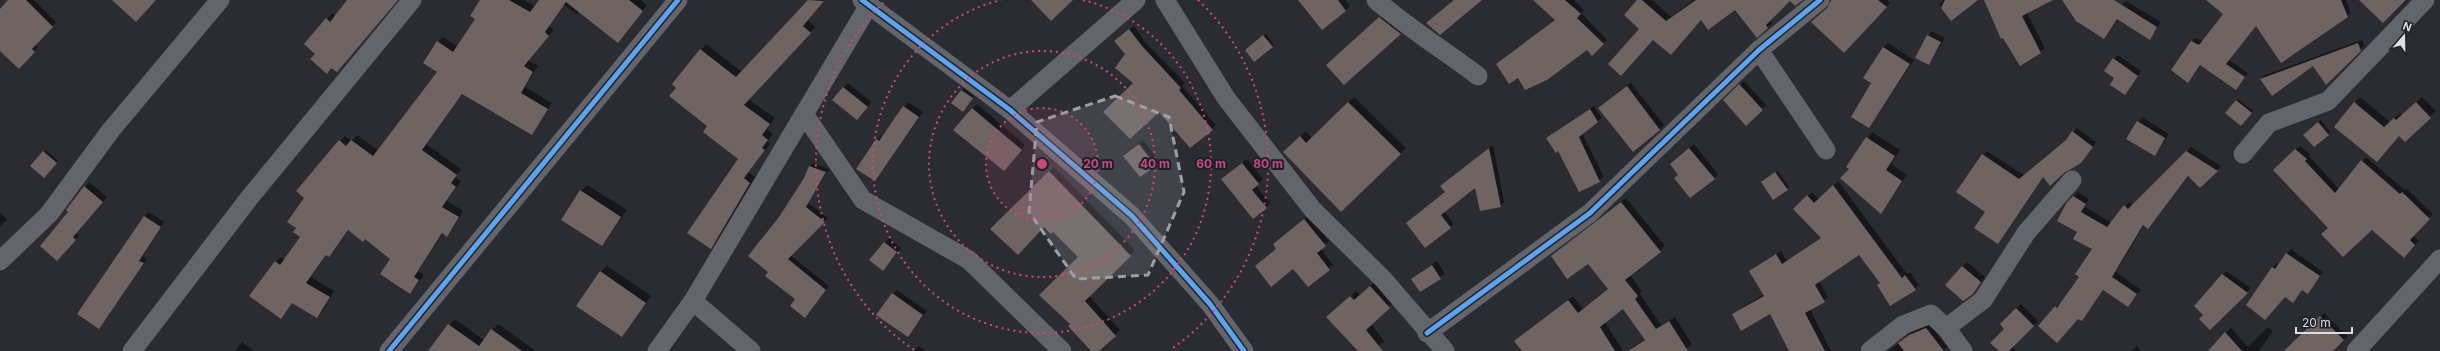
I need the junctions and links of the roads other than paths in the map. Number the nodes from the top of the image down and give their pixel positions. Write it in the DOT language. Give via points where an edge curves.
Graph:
graph roads {
  1 [pos="220,0"];
  2 [pos="412,0"];
  3 [pos="678,0"];
  4 [pos="1136,0"];
  5 [pos="1165,0"];
  6 [pos="1376,0"];
  7 [pos="1820,0"];
  8 [pos="2425,0"];
  9 [pos="866,3"];
  10 [pos="1759,50"];
  11 [pos="1478,76"];
  12 [pos="1010,110"];
  13 [pos="804,114"];
  14 [pos="1826,150"];
  15 [pos="2243,154"];
  16 [pos="2072,180"];
  17 [pos="0,261"];
  18 [pos="2439,262"];
  19 [pos="693,302"];
  20 [pos="1946,328"];
  21 [pos="1427,333"];
  22 [pos="132,351"];
  23 [pos="389,351"];
  24 [pos="658,351"];
  25 [pos="751,351"];
  26 [pos="1062,351"];
  27 [pos="1244,351"];
  28 [pos="1444,351"];
  29 [pos="1870,351"];
  30 [pos="1962,351"];
  31 [pos="2356,351"];
  1 -- 17 [label="street" via="111,130 49,214"];
  2 -- 22 [label="street" via="250,197"];
  3 -- 23 [label="street"];
  4 -- 12 [label="street"];
  5 -- 21 [label="street" via="1226,98 1313,210 1383,279"];
  6 -- 11 [label="street" via="1401,22"];
  7 -- 10 [label="street"];
  8 -- 15 [label="street" via="2328,101 2269,123"];
  9 -- 12 [label="street"];
  9 -- 13 [label="street"];
  10 -- 14 [label="street"];
  10 -- 21 [label="street" via="1590,213"];
  12 -- 27 [label="street" via="1132,216 1210,304"];
  13 -- 19 [label="street"];
  13 -- 26 [label="street" via="863,200 969,260"];
  16 -- 20 [label="street" via="2026,233 1983,300"];
  18 -- 31 [label="street"];
  19 -- 24 [label="street"];
  19 -- 25 [label="street"];
  20 -- 29 [label="street" via="1931,314 1903,325"];
  20 -- 30 [label="street"];
  21 -- 28 [label="street"];
}
